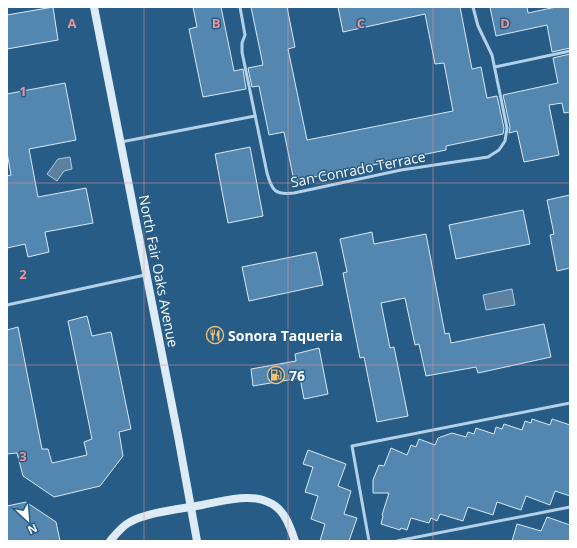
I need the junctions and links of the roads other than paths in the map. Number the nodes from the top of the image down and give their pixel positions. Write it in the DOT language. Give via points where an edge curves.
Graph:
graph roads {
  1 [pos="94,7"];
  2 [pos="240,7"];
  3 [pos="473,7"];
  4 [pos="570,51"];
  5 [pos="495,67"];
  6 [pos="255,116"];
  7 [pos="120,142"];
  8 [pos="147,275"];
  9 [pos="7,305"];
  10 [pos="570,403"];
  11 [pos="191,507"];
  12 [pos="570,507"];
  13 [pos="110,541"];
  14 [pos="197,541"];
  15 [pos="295,541"];
  16 [pos="369,541"];
  17 [pos="397,541"];
  1 -- 7 [label="main road, North Fair Oaks Avenue"];
  2 -- 6 [label="lane, San Conrado Terrace" via="245,35 242,52"];
  3 -- 5 [label="lane, San Conrado Terrace"];
  4 -- 5 [label="lane"];
  5 -- 6 [label="lane, San Conrado Terrace" via="507,128 505,141 488,157 401,170 282,194 270,185"];
  6 -- 7 [label="lane"];
  7 -- 8 [label="main road, North Fair Oaks Avenue"];
  8 -- 9 [label="lane"];
  8 -- 11 [label="main road, North Fair Oaks Avenue"];
  10 -- 16 [label="lane" via="352,446"];
  11 -- 13 [label="main road" via="138,518 118,531"];
  11 -- 14 [label="main road, North Fair Oaks Avenue"];
  11 -- 15 [label="main road" via="239,499 257,498 270,502 285,515"];
  12 -- 17 [label="lane"];
}
